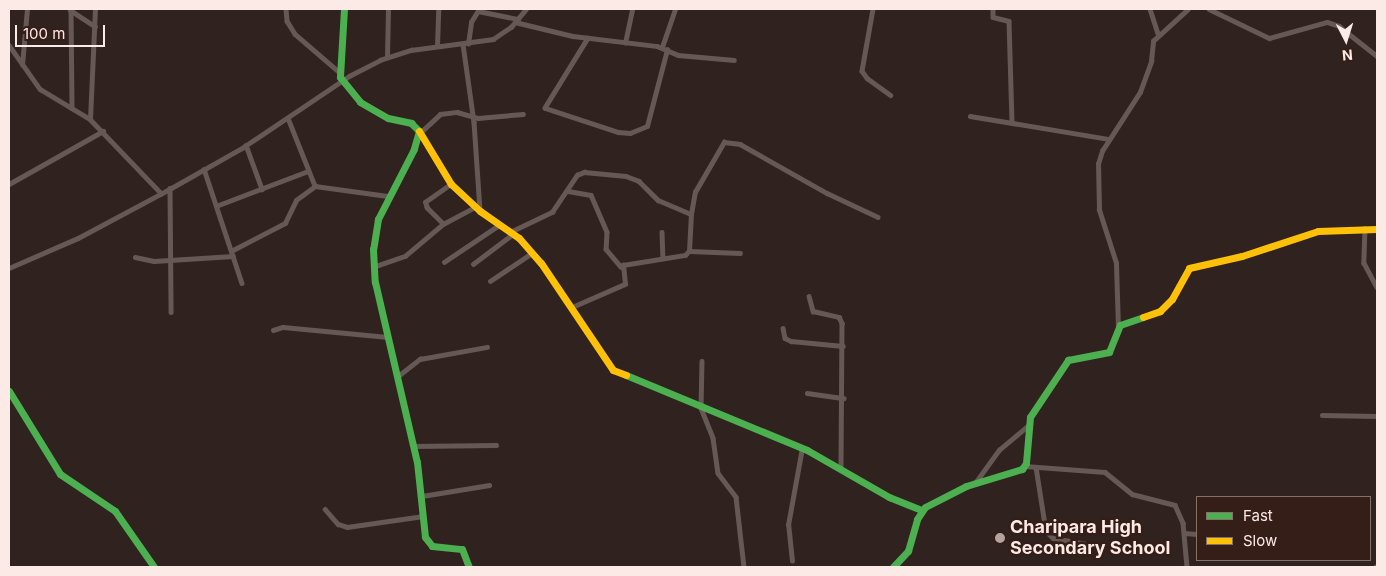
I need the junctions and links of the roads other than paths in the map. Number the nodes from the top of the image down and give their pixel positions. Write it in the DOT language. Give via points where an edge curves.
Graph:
graph roads {
  1 [pos="27,9"];
  2 [pos="70,9"];
  3 [pos="96,9"];
  4 [pos="286,9"];
  5 [pos="344,9"];
  6 [pos="388,9"];
  7 [pos="438,9"];
  8 [pos="526,9"];
  9 [pos="632,9"];
  10 [pos="873,9"];
  11 [pos="993,9"];
  12 [pos="1150,9"];
  13 [pos="1188,9"];
  14 [pos="1210,9"];
  15 [pos="675,10"];
  16 [pos="517,20"];
  17 [pos="95,26"];
  18 [pos="1158,34"];
  19 [pos="588,38"];
  20 [pos="625,43"];
  21 [pos="465,44"];
  22 [pos="9,45"];
  23 [pos="437,46"];
  24 [pos="664,48"];
  25 [pos="1377,56"];
  26 [pos="387,57"];
  27 [pos="734,60"];
  28 [pos="22,65"];
  29 [pos="338,70"];
  30 [pos="342,81"];
  31 [pos="890,96"];
  32 [pos="72,108"];
  33 [pos="523,114"];
  34 [pos="970,116"];
  35 [pos="473,117"];
  36 [pos="288,118"];
  37 [pos="90,119"];
  38 [pos="1012,122"];
  39 [pos="103,131"];
  40 [pos="420,131"];
  41 [pos="1110,139"];
  42 [pos="246,145"];
  43 [pos="204,169"];
  44 [pos="308,171"];
  45 [pos="9,184"];
  46 [pos="451,184"];
  47 [pos="315,186"];
  48 [pos="170,188"];
  49 [pos="262,189"];
  50 [pos="568,191"];
  51 [pos="161,193"];
  52 [pos="387,196"];
  53 [pos="216,206"];
  54 [pos="478,209"];
  55 [pos="691,214"];
  56 [pos="878,217"];
  57 [pos="443,224"];
  58 [pos="499,225"];
  59 [pos="1365,228"];
  60 [pos="1377,230"];
  61 [pos="662,232"];
  62 [pos="511,233"];
  63 [pos="689,251"];
  64 [pos="532,253"];
  65 [pos="232,254"];
  66 [pos="740,254"];
  67 [pos="663,256"];
  68 [pos="135,257"];
  69 [pos="172,259"];
  70 [pos="444,262"];
  71 [pos="473,264"];
  72 [pos="373,267"];
  73 [pos="621,267"];
  74 [pos="9,268"];
  75 [pos="490,281"];
  76 [pos="242,283"];
  77 [pos="1377,287"];
  78 [pos="809,296"];
  79 [pos="572,307"];
  80 [pos="171,312"];
  81 [pos="783,328"];
  82 [pos="1118,329"];
  83 [pos="273,330"];
  84 [pos="388,337"];
  85 [pos="843,346"];
  86 [pos="486,347"];
  87 [pos="702,361"];
  88 [pos="398,376"];
  89 [pos="9,391"];
  90 [pos="807,393"];
  91 [pos="844,398"];
  92 [pos="701,408"];
  93 [pos="1322,415"];
  94 [pos="1377,416"];
  95 [pos="1028,426"];
  96 [pos="496,445"];
  97 [pos="413,446"];
  98 [pos="802,448"];
  99 [pos="1025,466"];
  100 [pos="1036,467"];
  101 [pos="841,469"];
  102 [pos="974,483"];
  103 [pos="489,485"];
  104 [pos="422,496"];
  105 [pos="325,508"];
  106 [pos="922,510"];
  107 [pos="423,516"];
  108 [pos="1184,533"];
  109 [pos="1196,534"];
  110 [pos="1086,544"];
  111 [pos="792,561"];
  112 [pos="152,566"];
  113 [pos="469,567"];
  114 [pos="744,567"];
  115 [pos="893,567"];
  116 [pos="1187,567"];
  1 -- 28 [label="street"];
  2 -- 17 [label="street"];
  2 -- 32 [label="street"];
  3 -- 17 [label="street"];
  4 -- 29 [label="street" via="287,22 294,34"];
  5 -- 29 [label="street"];
  6 -- 26 [label="street"];
  7 -- 23 [label="street"];
  8 -- 16 [label="street"];
  9 -- 20 [label="street"];
  10 -- 31 [label="street" via="862,71"];
  11 -- 38 [label="street" via="992,17 1009,21"];
  12 -- 18 [label="street"];
  13 -- 18 [label="street"];
  14 -- 25 [label="street" via="1269,38 1327,22 1339,26"];
  15 -- 24 [label="street"];
  16 -- 19 [label="street"];
  16 -- 21 [label="street" via="493,39"];
  16 -- 21 [label="street" via="478,12"];
  17 -- 37 [label="street"];
  18 -- 41 [label="street" via="1140,92"];
  19 -- 20 [label="street"];
  19 -- 24 [label="street" via="545,108 618,132 630,133 647,126"];
  20 -- 24 [label="street"];
  21 -- 23 [label="street"];
  21 -- 35 [label="street"];
  22 -- 28 [label="street"];
  23 -- 26 [label="street"];
  24 -- 27 [label="street" via="683,56"];
  26 -- 30 [label="street"];
  28 -- 32 [label="street" via="47,95"];
  29 -- 30 [label="street"];
  30 -- 36 [label="street"];
  30 -- 40 [label="street" via="360,102 374,111 412,123"];
  32 -- 37 [label="street"];
  33 -- 35 [label="street"];
  34 -- 38 [label="street"];
  35 -- 40 [label="street" via="457,112 440,114"];
  35 -- 54 [label="street"];
  36 -- 42 [label="street"];
  36 -- 44 [label="street"];
  37 -- 39 [label="street"];
  38 -- 41 [label="street"];
  39 -- 45 [label="street"];
  39 -- 51 [label="street" via="119,152"];
  40 -- 46 [label="street"];
  40 -- 52 [label="street" via="414,149"];
  41 -- 82 [label="street" via="1102,151 1097,177 1099,210 1116,263"];
  42 -- 43 [label="street"];
  42 -- 49 [label="street"];
  43 -- 48 [label="street"];
  43 -- 53 [label="street"];
  44 -- 47 [label="street"];
  44 -- 49 [label="street"];
  46 -- 54 [label="street"];
  46 -- 57 [label="street" via="425,202"];
  47 -- 52 [label="street"];
  47 -- 65 [label="street" via="296,200 285,224"];
  48 -- 51 [label="street"];
  48 -- 69 [label="street"];
  49 -- 53 [label="street"];
  50 -- 55 [label="street" via="577,174 584,172 626,176 639,181 658,200"];
  50 -- 62 [label="street" via="552,212"];
  50 -- 73 [label="street" via="591,195 607,232 606,249"];
  51 -- 74 [label="street" via="78,238"];
  52 -- 72 [label="street" via="374,235"];
  53 -- 65 [label="street"];
  54 -- 57 [label="street"];
  54 -- 58 [label="street"];
  55 -- 56 [label="street" via="704,174 718,149 730,142"];
  55 -- 63 [label="street"];
  57 -- 72 [label="street" via="405,256"];
  58 -- 62 [label="street"];
  58 -- 70 [label="street"];
  59 -- 60 [label="street"];
  59 -- 77 [label="street" via="1364,263"];
  59 -- 82 [label="street" via="1318,231 1242,256 1189,268 1172,299 1160,311 1123,323"];
  61 -- 67 [label="street"];
  62 -- 64 [label="street"];
  62 -- 71 [label="street"];
  63 -- 66 [label="street"];
  63 -- 67 [label="street" via="685,255"];
  64 -- 75 [label="street"];
  64 -- 79 [label="street"];
  65 -- 69 [label="street"];
  65 -- 76 [label="street"];
  67 -- 73 [label="street"];
  68 -- 69 [label="street"];
  69 -- 80 [label="street"];
  72 -- 84 [label="street"];
  73 -- 79 [label="street" via="625,284"];
  78 -- 85 [label="street" via="814,311 839,317"];
  79 -- 92 [label="street" via="613,370"];
  81 -- 85 [label="street" via="785,338 791,341"];
  82 -- 95 [label="street" via="1109,352 1068,360 1060,376 1032,412"];
  83 -- 84 [label="street" via="283,328"];
  84 -- 88 [label="street"];
  85 -- 91 [label="street"];
  86 -- 88 [label="street" via="428,357"];
  87 -- 92 [label="street"];
  88 -- 97 [label="street"];
  89 -- 112 [label="street" via="60,474 115,511"];
  90 -- 91 [label="street"];
  91 -- 101 [label="street"];
  92 -- 98 [label="street"];
  92 -- 114 [label="street" via="713,438 718,473 736,497"];
  93 -- 94 [label="street"];
  95 -- 99 [label="street"];
  95 -- 102 [label="street" via="999,450"];
  96 -- 97 [label="street"];
  97 -- 104 [label="street"];
  98 -- 101 [label="street"];
  98 -- 111 [label="street" via="788,525"];
  99 -- 100 [label="street"];
  99 -- 102 [label="street"];
  100 -- 108 [label="street" via="1109,474 1132,494 1175,505"];
  100 -- 110 [label="street" via="1046,531 1053,538"];
  101 -- 106 [label="street" via="889,497"];
  102 -- 106 [label="street"];
  103 -- 104 [label="street"];
  104 -- 107 [label="street"];
  105 -- 107 [label="street" via="338,524 347,527"];
  106 -- 115 [label="street" via="908,551"];
  107 -- 113 [label="street" via="429,545 458,547 464,552"];
  108 -- 109 [label="street"];
  108 -- 116 [label="street"];
}
